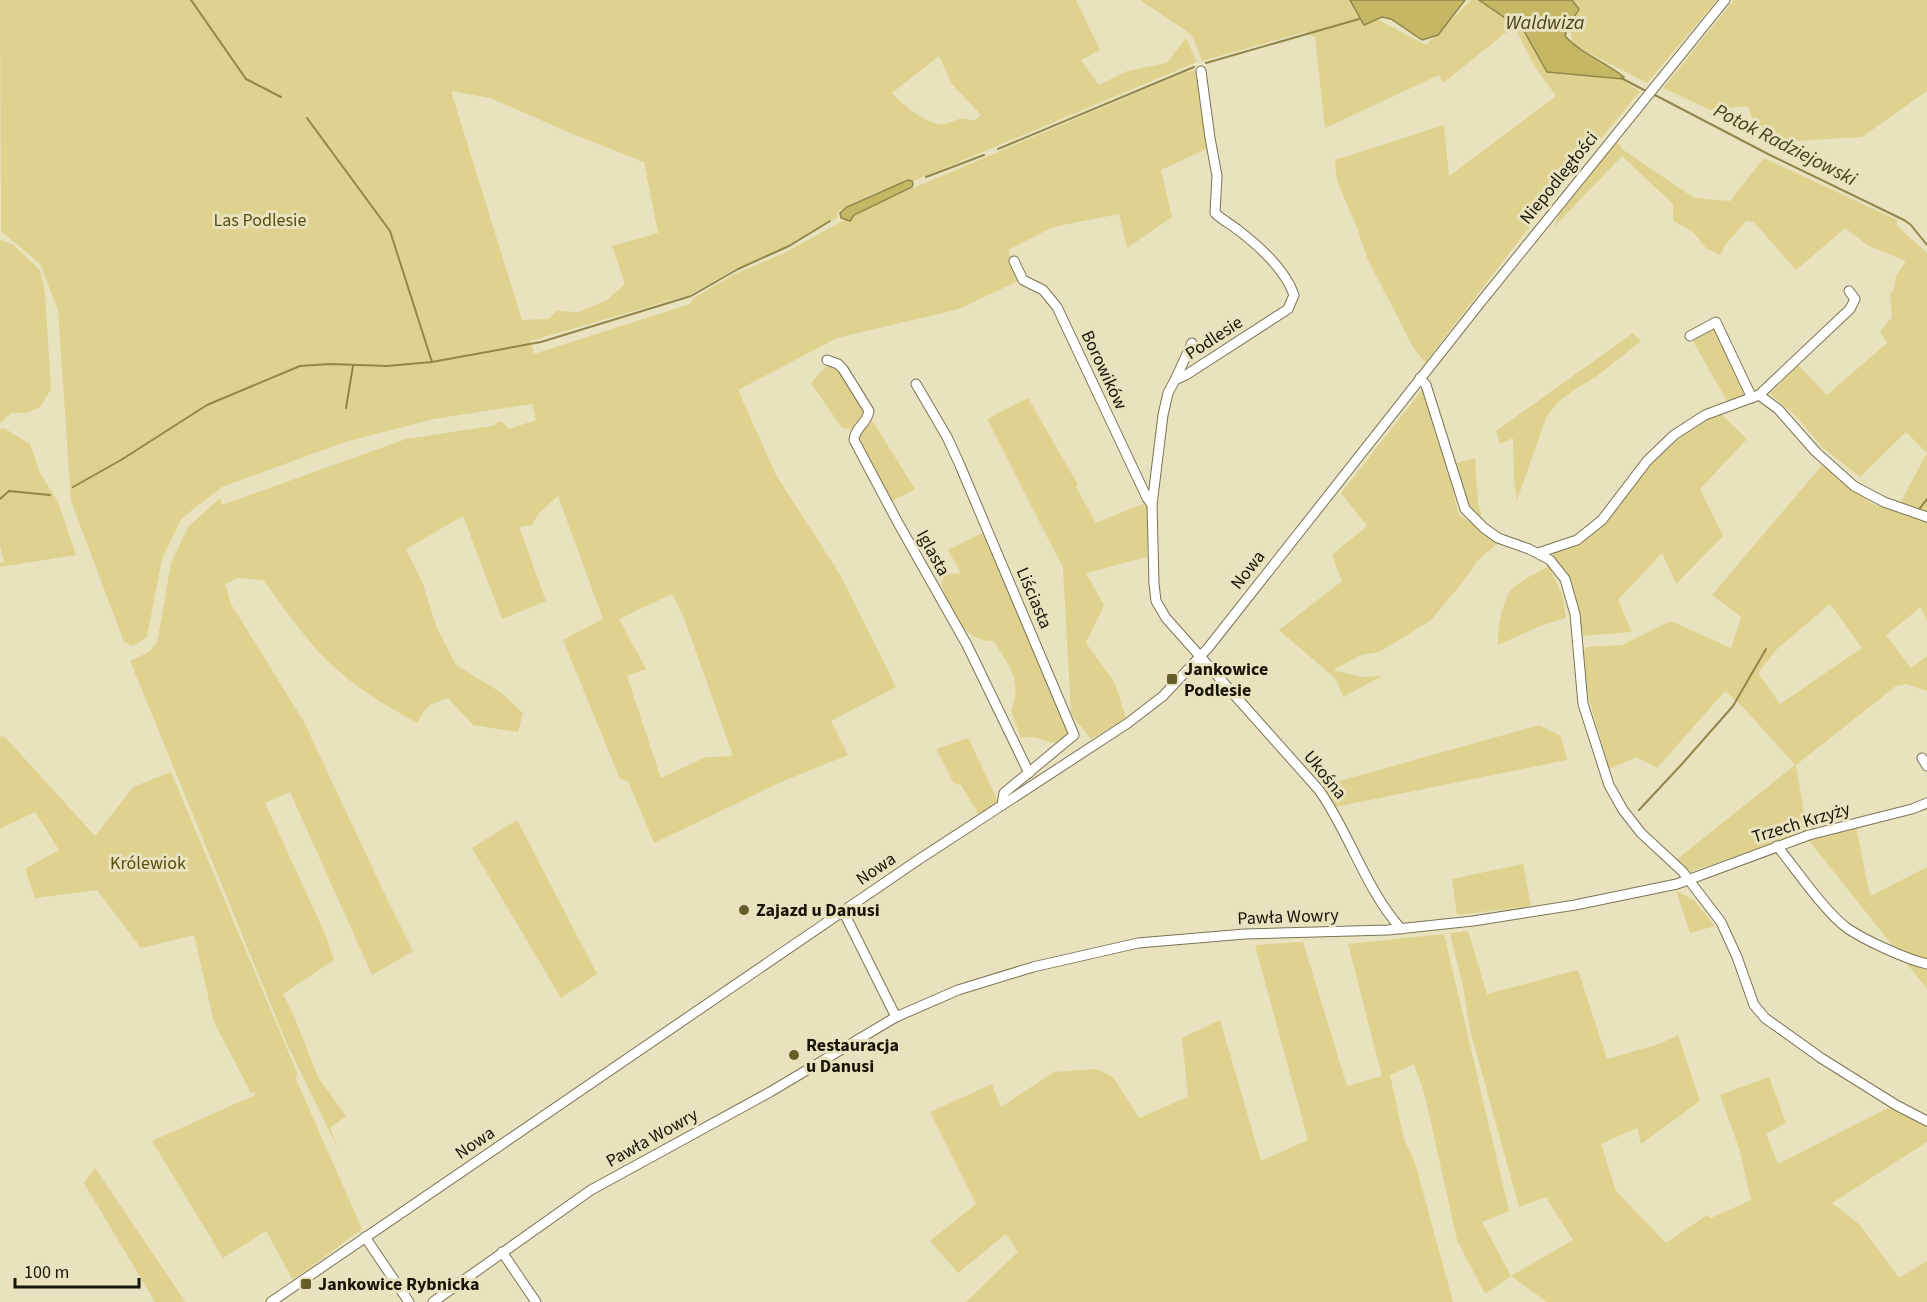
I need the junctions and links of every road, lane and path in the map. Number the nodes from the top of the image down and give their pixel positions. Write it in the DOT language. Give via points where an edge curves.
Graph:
graph roads {
  1 [pos="1725,0"];
  2 [pos="1201,71"];
  3 [pos="1014,261"];
  4 [pos="1849,291"];
  5 [pos="1690,336"];
  6 [pos="1192,343"];
  7 [pos="827,360"];
  8 [pos="1420,378"];
  9 [pos="1175,380"];
  10 [pos="915,384"];
  11 [pos="1756,396"];
  12 [pos="1152,505"];
  13 [pos="1920,514"];
  14 [pos="1538,553"];
  15 [pos="1200,657"];
  16 [pos="1029,773"];
  17 [pos="1927,803"];
  18 [pos="1002,805"];
  19 [pos="1777,846"];
  20 [pos="1688,880"];
  21 [pos="843,911"];
  22 [pos="1401,929"];
  23 [pos="1927,964"];
  24 [pos="896,1017"];
  25 [pos="1927,1121"];
  26 [pos="366,1237"];
  27 [pos="502,1252"];
  28 [pos="271,1302"];
  29 [pos="409,1302"];
  30 [pos="433,1302"];
  31 [pos="536,1302"];
  1 -- 8 [label="street, Niepodległości"];
  2 -- 9 [label="street, Podlesie" via="1217,176 1215,213 1252,242 1278,269 1294,295 1288,309"];
  3 -- 12 [label="street, Borowików" via="1023,280 1043,290 1057,307"];
  4 -- 11 [label="street" via="1855,299 1850,309"];
  5 -- 11 [label="street" via="1716,322"];
  6 -- 9 [label="street"];
  7 -- 16 [label="street, Iglasta" via="843,369 869,411 868,418 854,432 854,440 968,645"];
  8 -- 14 [label="street" via="1426,385 1465,509 1498,538"];
  8 -- 15 [label="street, Nowa"];
  9 -- 12 [label="street, Podlesie" via="1163,415"];
  10 -- 16 [label="street, Liściasta" via="947,437 1074,735"];
  11 -- 13 [label="street" via="1778,409 1816,452 1854,486 1884,502"];
  11 -- 14 [label="street" via="1705,415 1674,435 1647,461 1602,520 1577,540"];
  12 -- 15 [label="street, Podlesie" via="1156,601"];
  14 -- 20 [label="street" via="1550,560 1564,579 1575,614 1583,704 1609,785 1641,833"];
  15 -- 18 [label="street, Nowa" via="1144,711"];
  15 -- 22 [label="street, Ukośna" via="1319,790 1337,816 1376,895"];
  16 -- 18 [label="street, Liściasta" via="1004,794"];
  17 -- 19 [label="street, Trzech Krzyży"];
  18 -- 21 [label="street, Nowa"];
  19 -- 20 [label="street, Trzech Krzyży"];
  19 -- 23 [label="street" via="1847,928"];
  20 -- 22 [label="street, Pawła Wowry" via="1564,907"];
  20 -- 25 [label="street" via="1721,922 1754,1005 1765,1018 1821,1058"];
  21 -- 24 [label="street"];
  21 -- 26 [label="street, Nowa"];
  22 -- 24 [label="street, Pawła Wowry" via="1245,934 1138,943 1033,967 958,990"];
  24 -- 27 [label="street, Pawła Wowry" via="770,1092 591,1190"];
  26 -- 28 [label="street, Nowa"];
  26 -- 29 [label="street"];
  27 -- 30 [label="street, Pawła Wowry"];
  27 -- 31 [label="street"];
}
